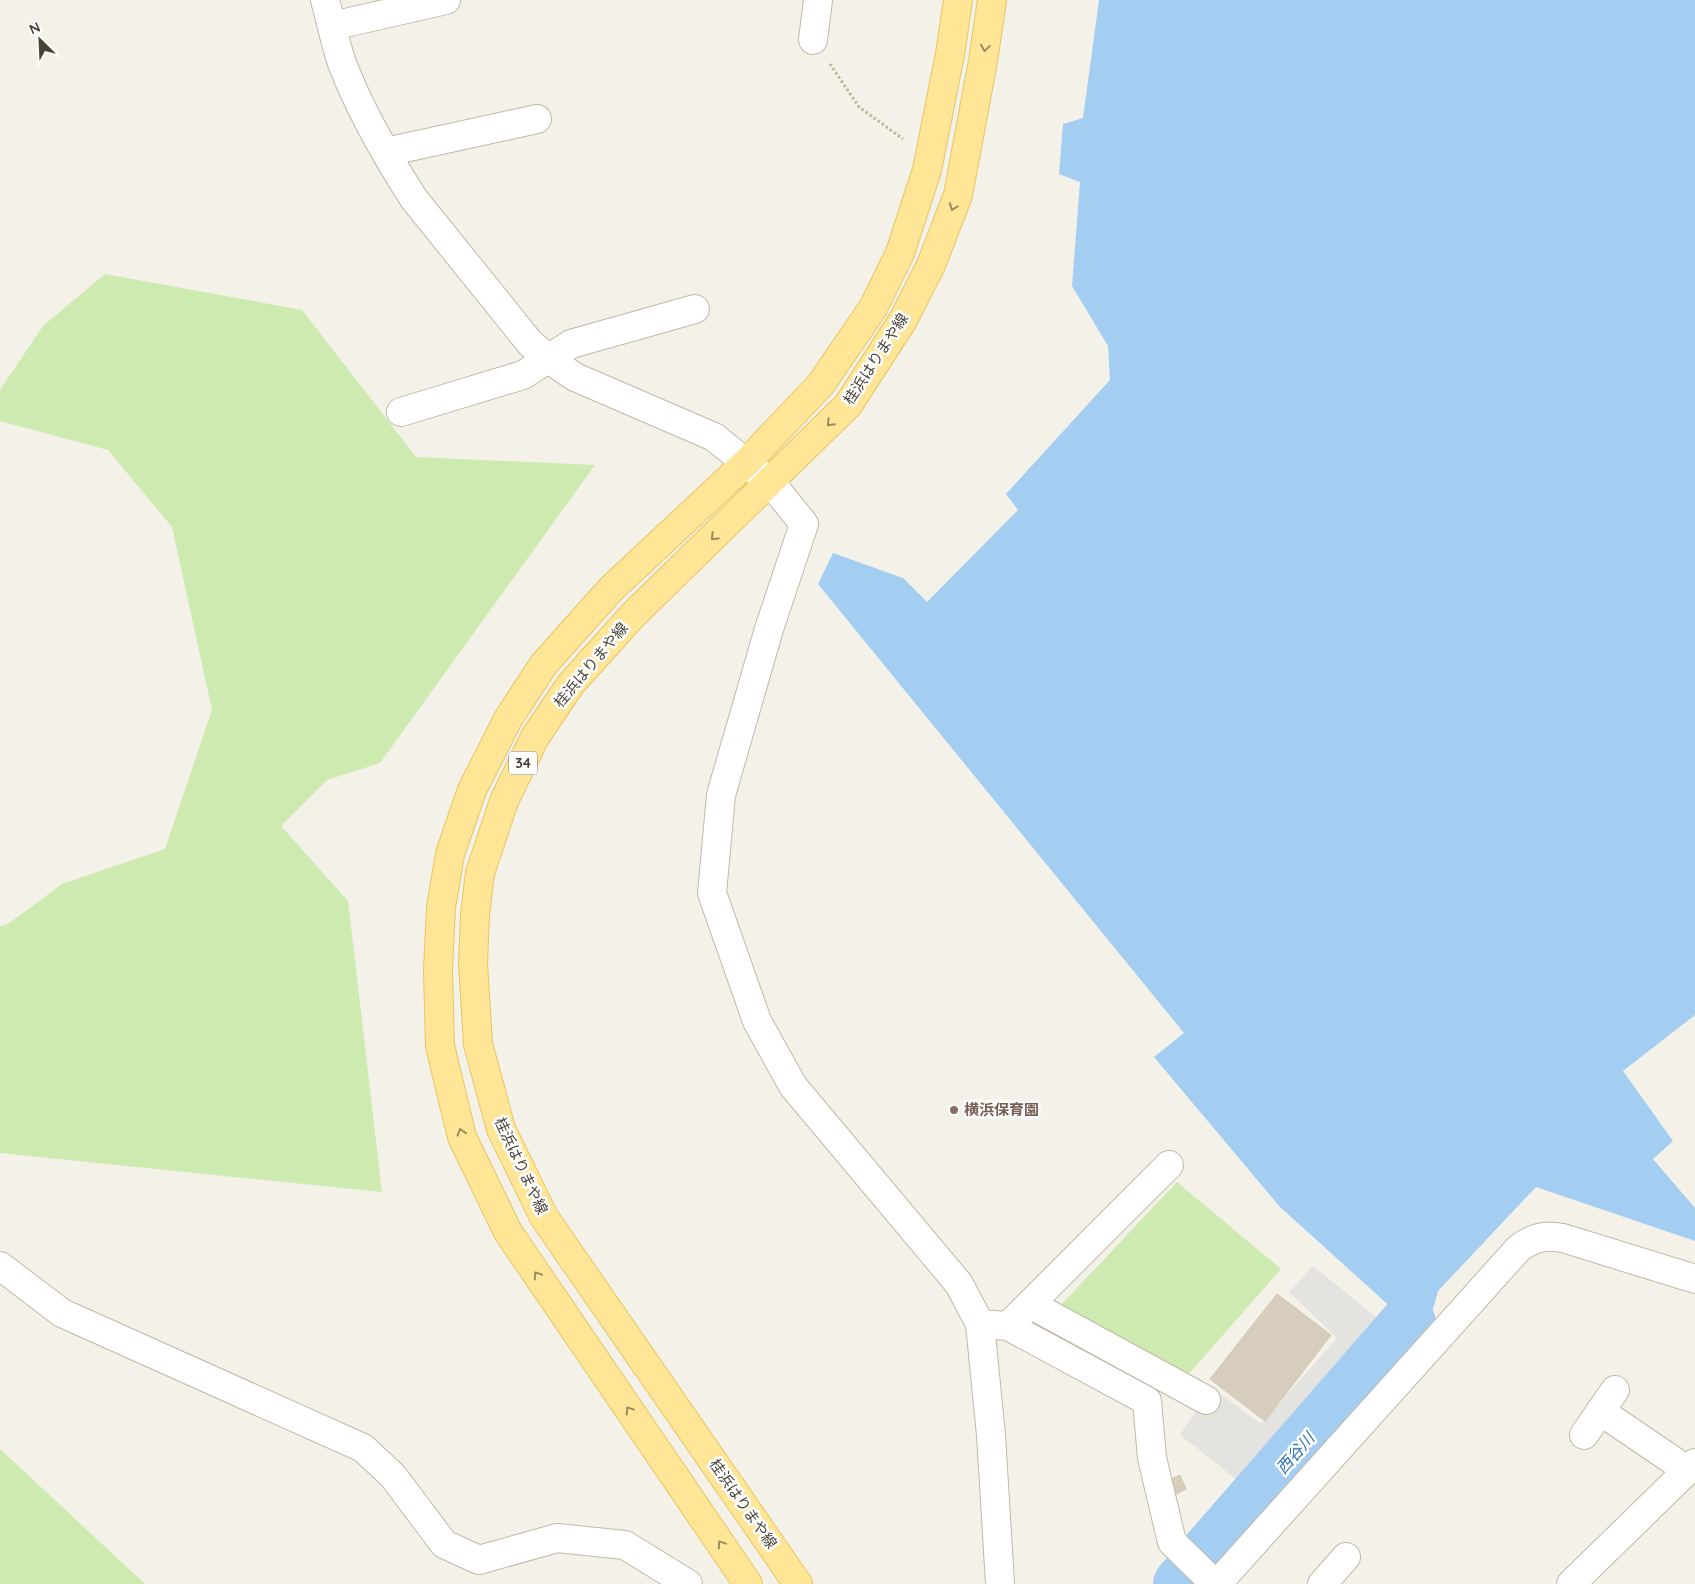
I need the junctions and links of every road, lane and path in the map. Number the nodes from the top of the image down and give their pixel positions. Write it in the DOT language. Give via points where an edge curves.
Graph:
graph roads {
  1 [pos="446,0"];
  2 [pos="818,0"];
  3 [pos="958,0"];
  4 [pos="992,0"];
  5 [pos="328,13"];
  6 [pos="813,40"];
  7 [pos="537,119"];
  8 [pos="386,152"];
  9 [pos="929,158"];
  10 [pos="695,309"];
  11 [pos="550,360"];
  12 [pos="401,412"];
  13 [pos="748,462"];
  14 [pos="771,483"];
  15 [pos="1169,1165"];
  16 [pos="0,1266"];
  17 [pos="1695,1279"];
  18 [pos="1030,1304"];
  19 [pos="980,1324"];
  20 [pos="1008,1326"];
  21 [pos="1616,1390"];
  22 [pos="1206,1400"];
  23 [pos="1600,1412"];
  24 [pos="1584,1435"];
  25 [pos="1691,1466"];
  26 [pos="1346,1557"];
  27 [pos="688,1584"];
  28 [pos="748,1584"];
  29 [pos="798,1584"];
  30 [pos="1000,1584"];
  31 [pos="1216,1584"];
  32 [pos="1322,1584"];
  33 [pos="1571,1584"];
  1 -- 5 [label="street"];
  2 -- 6 [label="street"];
  3 -- 9 [label="main road, 桂浜はりまや線 / 34"];
  4 -- 14 [label="main road, 桂浜はりまや線 / 34, one-way" via="958,195 931,265 903,320 848,405"];
  5 -- 8 [label="street" via="342,63"];
  6 -- 9 [label="path" via="859,107"];
  7 -- 8 [label="street"];
  8 -- 11 [label="street" via="414,199 530,343"];
  9 -- 13 [label="main road, 桂浜はりまや線 / 34" via="900,253 873,308 821,384"];
  10 -- 11 [label="street" via="571,344"];
  11 -- 12 [label="street" via="523,375"];
  11 -- 13 [label="street" via="575,377 714,437"];
  13 -- 14 [label="street"];
  28 -- 13 [label="main road, 桂浜はりまや線 / 34, one-way" via="508,1232 462,1137 440,1046 438,970 442,907 450,854 472,790 508,719 544,664 611,589"];
  14 -- 19 [label="street" via="804,524 769,629 721,796 712,893 757,1021 793,1086 959,1284"];
  14 -- 29 [label="main road, 桂浜はりまや線 / 34, one-way" via="633,615 571,684 535,737 504,801 480,873 472,962 478,1044 501,1129 544,1216"];
  15 -- 18 [label="street"];
  16 -- 27 [label="street" via="62,1313 363,1448 393,1476 444,1544 479,1560 557,1538 625,1545"];
  17 -- 31 [label="street" via="1563,1238 1544,1235 1532,1239 1519,1248"];
  18 -- 20 [label="street"];
  18 -- 22 [label="street"];
  19 -- 20 [label="street"];
  19 -- 30 [label="street"];
  20 -- 31 [label="street" via="1147,1402 1152,1458 1172,1542"];
  21 -- 23 [label="street"];
  23 -- 24 [label="street"];
  23 -- 25 [label="street"];
  25 -- 33 [label="street"];
  26 -- 32 [label="street"];
}
